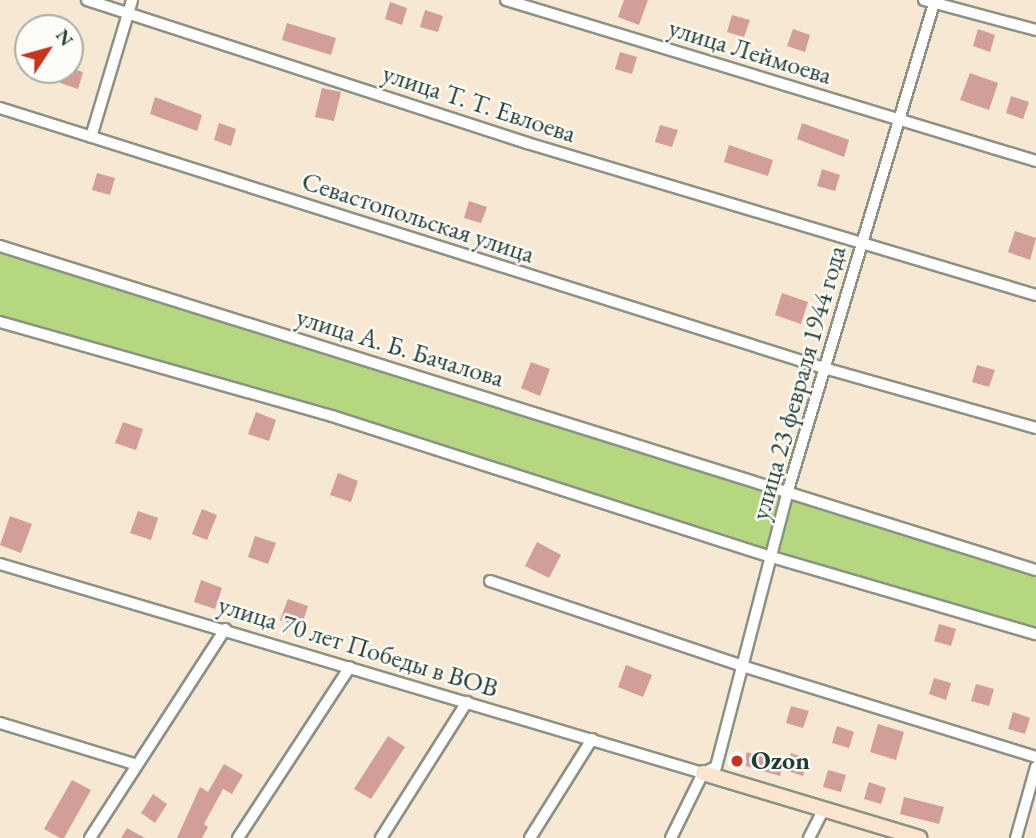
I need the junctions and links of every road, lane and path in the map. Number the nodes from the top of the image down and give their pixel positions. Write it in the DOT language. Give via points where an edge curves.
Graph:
graph roads {
  1 [pos="87,0"];
  2 [pos="132,0"];
  3 [pos="506,0"];
  4 [pos="931,1"];
  5 [pos="129,13"];
  6 [pos="1036,30"];
  7 [pos="0,108"];
  8 [pos="901,120"];
  9 [pos="91,137"];
  10 [pos="1036,161"];
  11 [pos="861,242"];
  12 [pos="0,246"];
  13 [pos="1036,295"];
  14 [pos="0,322"];
  15 [pos="824,368"];
  16 [pos="1036,428"];
  17 [pos="788,490"];
  18 [pos="772,557"];
  19 [pos="0,564"];
  20 [pos="1036,570"];
  21 [pos="491,581"];
  22 [pos="225,629"];
  23 [pos="1036,634"];
  24 [pos="742,666"];
  25 [pos="350,667"];
  26 [pos="467,702"];
  27 [pos="0,723"];
  28 [pos="592,740"];
  29 [pos="1036,757"];
  30 [pos="137,765"];
  31 [pos="1036,767"];
  32 [pos="703,773"];
  33 [pos="824,809"];
  34 [pos="90,838"];
  35 [pos="238,838"];
  36 [pos="381,838"];
  37 [pos="530,838"];
  38 [pos="671,838"];
  39 [pos="809,838"];
  40 [pos="919,838"];
  41 [pos="1016,838"];
  1 -- 5 [label="street, улица Т. Т. Евлоева"];
  2 -- 5 [label="street"];
  3 -- 8 [label="street, улица Леймоева"];
  4 -- 6 [label="street"];
  4 -- 8 [label="street, улица 23 февраля 1944 года"];
  5 -- 9 [label="street"];
  5 -- 11 [label="street, улица Т. Т. Евлоева" via="527,143"];
  7 -- 9 [label="street, Севастопольская улица"];
  8 -- 10 [label="street, улица Леймоева"];
  8 -- 11 [label="street, улица 23 февраля 1944 года"];
  9 -- 15 [label="street, Севастопольская улица"];
  11 -- 13 [label="street, улица Т. Т. Евлоева"];
  11 -- 15 [label="street, улица 23 февраля 1944 года"];
  12 -- 17 [label="street, улица А. Б. Бачалова"];
  14 -- 18 [label="street" via="332,416"];
  15 -- 16 [label="street, Севастопольская улица"];
  15 -- 17 [label="street, улица 23 февраля 1944 года"];
  17 -- 18 [label="street, улица 23 февраля 1944 года"];
  17 -- 20 [label="street, улица А. Б. Бачалова"];
  18 -- 23 [label="street"];
  18 -- 24 [label="street, улица 23 февраля 1944 года"];
  19 -- 22 [label="street, улица 70 лет Победы в ВОВ"];
  21 -- 24 [label="street"];
  22 -- 25 [label="street, улица 70 лет Победы в ВОВ"];
  22 -- 30 [label="street"];
  24 -- 29 [label="street"];
  24 -- 32 [label="street, улица 23 февраля 1944 года" via="716,767"];
  25 -- 26 [label="street, улица 70 лет Победы в ВОВ"];
  25 -- 35 [label="street"];
  26 -- 28 [label="street, улица 70 лет Победы в ВОВ"];
  26 -- 36 [label="street"];
  27 -- 30 [label="street"];
  28 -- 32 [label="street, улица 70 лет Победы в ВОВ"];
  28 -- 37 [label="street"];
  30 -- 34 [label="street"];
  31 -- 41 [label="street"];
  32 -- 33 [label="street"];
  32 -- 38 [label="street"];
  33 -- 39 [label="street"];
  33 -- 40 [label="street"];
}
